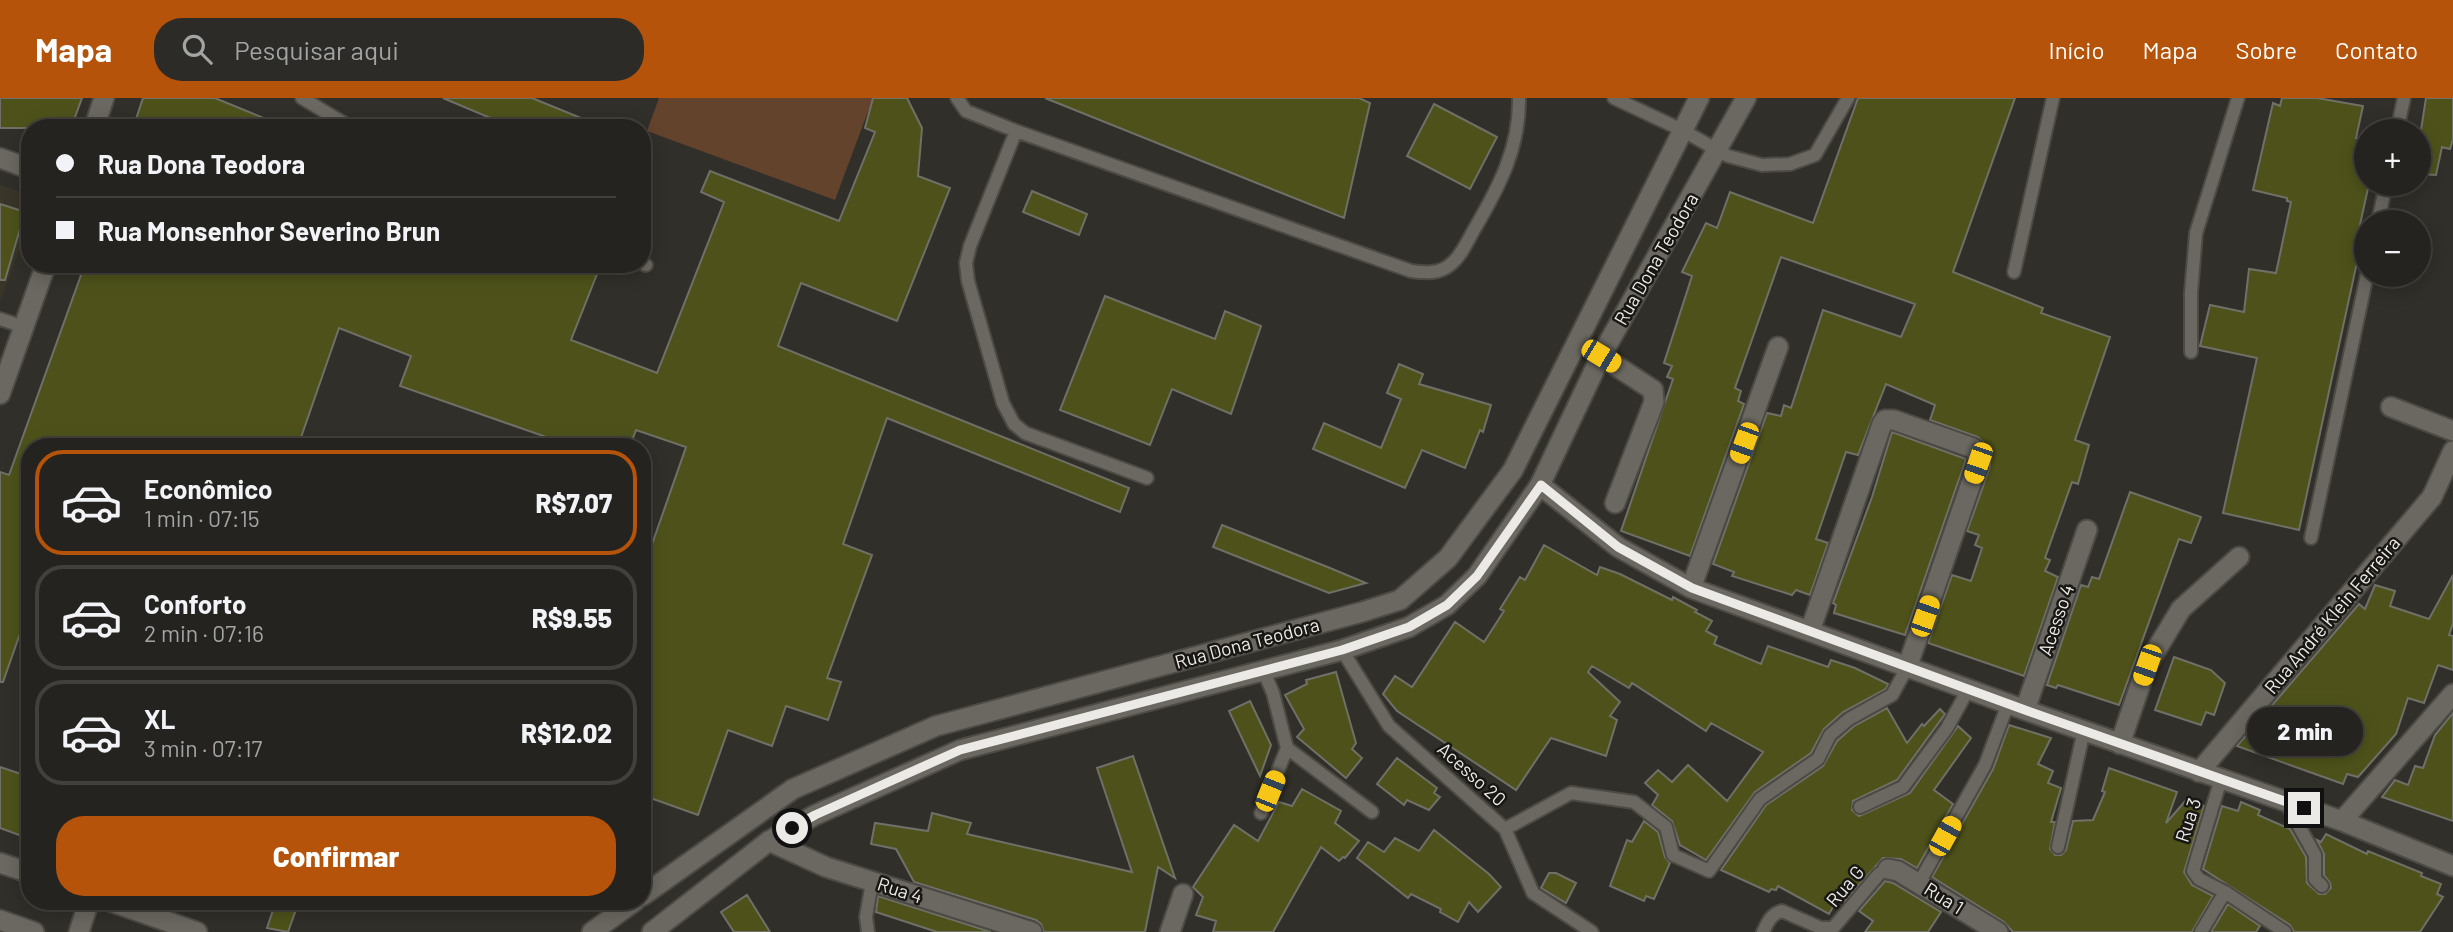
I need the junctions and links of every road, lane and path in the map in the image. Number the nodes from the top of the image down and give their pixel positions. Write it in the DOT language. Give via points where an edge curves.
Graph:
graph roads {
  1 [pos="104,98"];
  2 [pos="302,98"];
  3 [pos="957,98"];
  4 [pos="1519,98"];
  5 [pos="1614,98"];
  6 [pos="1699,98"];
  7 [pos="1746,98"];
  8 [pos="1848,98"];
  9 [pos="2053,98"];
  10 [pos="2238,98"];
  11 [pos="2404,98"];
  12 [pos="97,119"];
  13 [pos="337,119"];
  14 [pos="2400,119"];
  15 [pos="1682,130"];
  16 [pos="1016,131"];
  17 [pos="1718,151"];
  18 [pos="0,158"];
  19 [pos="21,166"];
  20 [pos="2014,272"];
  21 [pos="43,273"];
  22 [pos="2364,287"];
  23 [pos="0,319"];
  24 [pos="24,327"];
  25 [pos="1778,347"];
  26 [pos="2191,352"];
  27 [pos="1601,356"];
  28 [pos="0,394"];
  29 [pos="2391,407"];
  30 [pos="2453,431"];
  31 [pos="2453,451"];
  32 [pos="1147,478"];
  33 [pos="1541,485"];
  34 [pos="1615,503"];
  35 [pos="2087,530"];
  36 [pos="2311,538"];
  37 [pos="2239,557"];
  38 [pos="1692,588"];
  39 [pos="1810,631"];
  40 [pos="1342,650"];
  41 [pos="1908,667"];
  42 [pos="1263,670"];
  43 [pos="1969,688"];
  44 [pos="2453,694"];
  45 [pos="2017,707"];
  46 [pos="2084,730"];
  47 [pos="2120,744"];
  48 [pos="1287,748"];
  49 [pos="2199,772"];
  50 [pos="2221,779"];
  51 [pos="2285,801"];
  52 [pos="1860,807"];
  53 [pos="1372,812"];
  54 [pos="1261,813"];
  55 [pos="2342,821"];
  56 [pos="1505,829"];
  57 [pos="769,841"];
  58 [pos="2058,847"];
  59 [pos="0,863"];
  60 [pos="2453,866"];
  61 [pos="1888,869"];
  62 [pos="21,870"];
  63 [pos="872,881"];
  64 [pos="1919,883"];
  65 [pos="2322,886"];
  66 [pos="651,890"];
  67 [pos="2225,892"];
  68 [pos="1183,894"];
  69 [pos="86,910"];
  70 [pos="135,910"];
  71 [pos="623,910"];
  72 [pos="0,920"];
  73 [pos="1003,928"];
  74 [pos="34,932"];
  75 [pos="79,932"];
  76 [pos="197,932"];
  77 [pos="592,932"];
  78 [pos="652,932"];
  79 [pos="868,932"];
  80 [pos="1032,932"];
  81 [pos="1170,932"];
  82 [pos="1592,932"];
  83 [pos="1763,932"];
  84 [pos="1998,932"];
  85 [pos="2201,932"];
  86 [pos="2285,932"];
  1 -- 12 [label="street"];
  2 -- 13 [label="lane"];
  3 -- 16 [label="lane" via="966,111"];
  4 -- 16 [label="lane" via="1514,148 1500,185 1459,256 1450,265 1425,273"];
  5 -- 15 [label="lane"];
  6 -- 15 [label="street, Rua Dona Teodora"];
  7 -- 17 [label="street, Rua Dona Teodora"];
  8 -- 17 [label="lane" via="1815,155 1790,164 1762,165"];
  9 -- 20 [label="lane"];
  10 -- 26 [label="lane" via="2196,233"];
  11 -- 14 [label="lane"];
  15 -- 17 [label="lane"];
  15 -- 66 [label="street, Rua Dona Teodora" via="1513,470 1448,558 1400,600 936,726 793,789"];
  16 -- 32 [label="lane" via="966,263 1003,404 1025,433"];
  17 -- 27 [label="street, Rua Dona Teodora"];
  18 -- 19 [label="street"];
  21 -- 24 [label="street"];
  22 -- 36 [label="lane"];
  23 -- 24 [label="lane"];
  24 -- 28 [label="street"];
  25 -- 38 [label="street"];
  27 -- 33 [label="street, Rua Dona Teodora"];
  27 -- 34 [label="street" via="1653,390 1654,402"];
  29 -- 30 [label="street"];
  31 -- 49 [label="street, Rua André Klein Ferreira" via="2432,497"];
  33 -- 38 [label="street" via="1618,547"];
  33 -- 40 [label="street, Rua Dona Teodora" via="1477,576 1447,605 1409,627"];
  35 -- 45 [label="street, Acesso 4"];
  37 -- 47 [label="street" via="2181,609 2147,665"];
  38 -- 39 [label="street"];
  39 -- 41 [label="street"];
  39 -- 41 [label="street" via="1885,420 1973,448 1978,463"];
  40 -- 42 [label="street, Rua Dona Teodora"];
  40 -- 56 [label="lane, Acesso 20" via="1389,726"];
  41 -- 43 [label="street"];
  41 -- 56 [label="lane, Acesso 20" via="1892,695 1849,719 1829,735 1818,759 1760,799 1710,870 1673,855 1666,827 1634,802 1571,793"];
  42 -- 48 [label="lane"];
  42 -- 57 [label="street, Rua Dona Teodora" via="960,750 815,815"];
  43 -- 45 [label="street"];
  43 -- 52 [label="lane" via="1903,787"];
  44 -- 55 [label="street"];
  45 -- 46 [label="street"];
  45 -- 64 [label="lane"];
  46 -- 47 [label="street"];
  46 -- 58 [label="lane"];
  47 -- 49 [label="street"];
  48 -- 53 [label="lane"];
  48 -- 54 [label="lane"];
  49 -- 50 [label="street"];
  50 -- 51 [label="street"];
  50 -- 67 [label="lane, Rua 3" via="2193,871"];
  51 -- 55 [label="street"];
  51 -- 65 [label="lane" via="2315,855 2315,878"];
  55 -- 60 [label="street"];
  56 -- 82 [label="lane" via="1533,893"];
  57 -- 63 [label="street, Rua 4" via="826,867"];
  57 -- 78 [label="street, Rua Dona Teodora"];
  59 -- 62 [label="street"];
  61 -- 64 [label="street, Rua 1"];
  61 -- 83 [label="lane, Rua G" via="1833,928 1821,928 1782,911 1770,918"];
  63 -- 73 [label="street, Rua 4"];
  63 -- 79 [label="lane"];
  64 -- 84 [label="street, Rua 1"];
  67 -- 85 [label="lane"];
  67 -- 86 [label="lane"];
  68 -- 81 [label="street"];
  69 -- 75 [label="street"];
  70 -- 76 [label="street"];
  71 -- 77 [label="street"];
  72 -- 74 [label="street"];
  73 -- 80 [label="street, Rua 4"];
}
